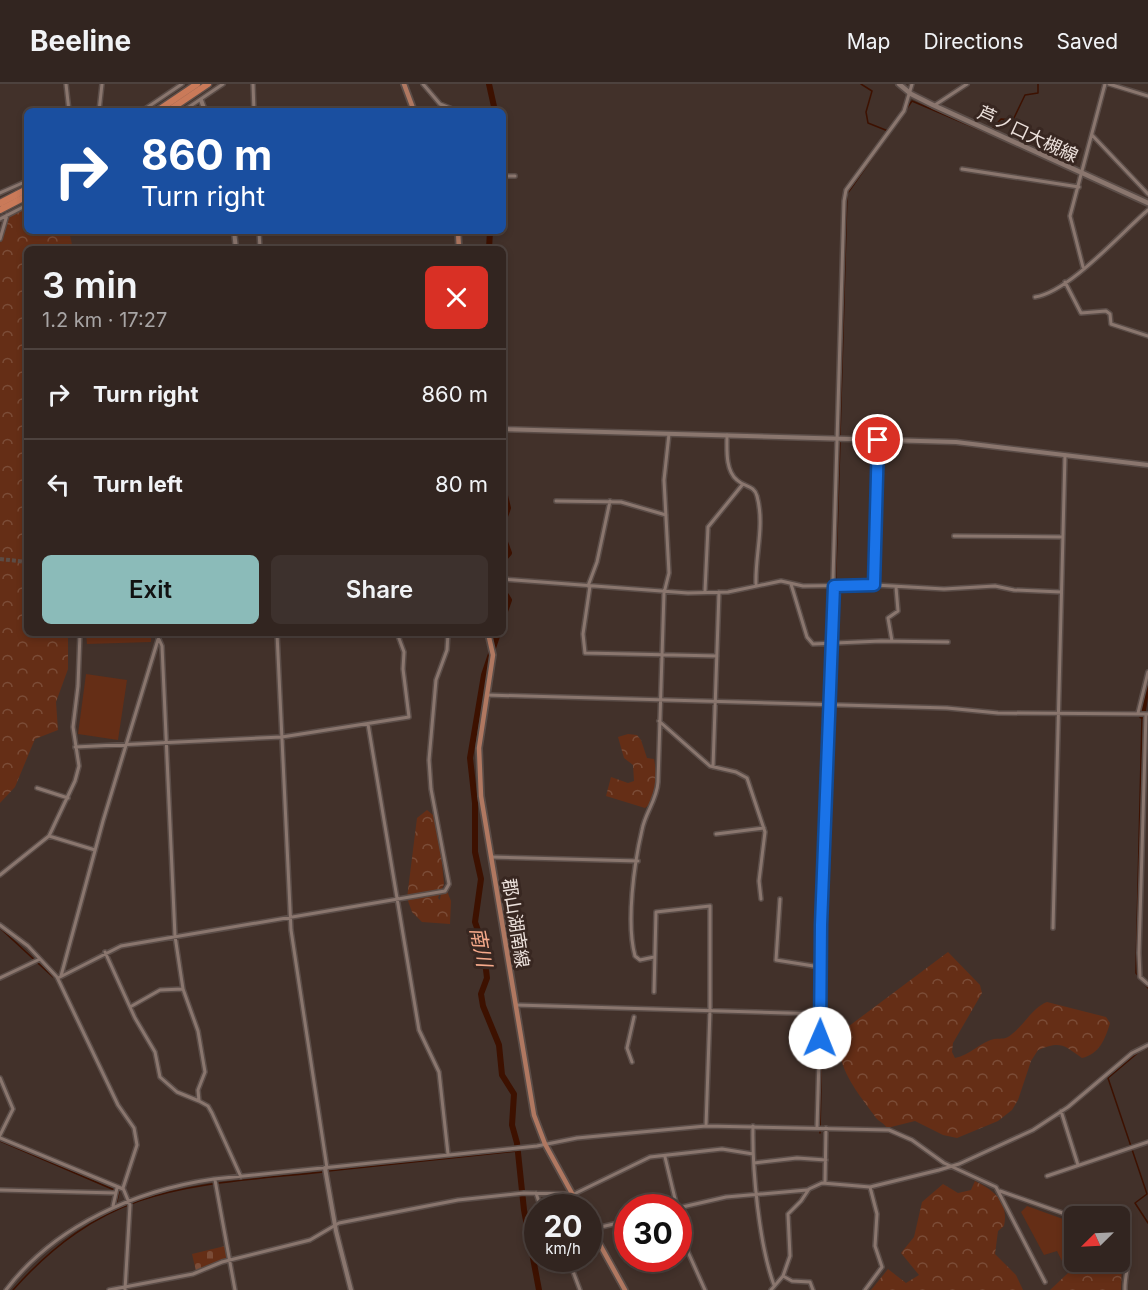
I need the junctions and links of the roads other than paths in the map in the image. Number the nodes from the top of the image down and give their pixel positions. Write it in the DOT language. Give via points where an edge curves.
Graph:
graph roads {
  1 [pos="66,84"];
  2 [pos="102,84"];
  3 [pos="182,84"];
  4 [pos="197,84"];
  5 [pos="208,84"];
  6 [pos="223,84"];
  7 [pos="253,84"];
  8 [pos="404,84"];
  9 [pos="423,84"];
  10 [pos="899,84"];
  11 [pos="912,84"];
  12 [pos="967,84"];
  13 [pos="1107,84"];
  14 [pos="911,94"];
  15 [pos="1148,95"];
  16 [pos="201,100"];
  17 [pos="933,105"];
  18 [pos="69,108"];
  19 [pos="99,108"];
  20 [pos="146,108"];
  21 [pos="161,108"];
  22 [pos="172,108"];
  23 [pos="188,108"];
  24 [pos="204,108"];
  25 [pos="254,108"];
  26 [pos="413,108"];
  27 [pos="448,108"];
  28 [pos="1092,135"];
  29 [pos="962,169"];
  30 [pos="1083,174"];
  31 [pos="506,176"];
  32 [pos="515,176"];
  33 [pos="24,182"];
  34 [pos="1079,187"];
  35 [pos="24,191"];
  36 [pos="0,193"];
  37 [pos="1148,194"];
  38 [pos="24,198"];
  39 [pos="0,203"];
  40 [pos="1148,203"];
  41 [pos="24,206"];
  42 [pos="0,210"];
  43 [pos="1148,210"];
  44 [pos="7,215"];
  45 [pos="0,219"];
  46 [pos="0,239"];
  47 [pos="1083,267"];
  48 [pos="1065,282"];
  49 [pos="1035,297"];
  50 [pos="1148,336"];
  51 [pos="506,429"];
  52 [pos="669,434"];
  53 [pos="727,435"];
  54 [pos="837,438"];
  55 [pos="878,440"];
  56 [pos="1065,455"];
  57 [pos="1148,465"];
  58 [pos="743,484"];
  59 [pos="556,501"];
  60 [pos="610,501"];
  61 [pos="666,515"];
  62 [pos="954,536"];
  63 [pos="1062,537"];
  64 [pos="506,579"];
  65 [pos="791,584"];
  66 [pos="756,585"];
  67 [pos="874,585"];
  68 [pos="589,586"];
  69 [pos="834,586"];
  70 [pos="896,587"];
  71 [pos="665,591"];
  72 [pos="705,591"];
  73 [pos="719,592"];
  74 [pos="1061,592"];
  75 [pos="80,636"];
  76 [pos="159,636"];
  77 [pos="159,636"];
  78 [pos="277,636"];
  79 [pos="398,636"];
  80 [pos="448,636"];
  81 [pos="489,636"];
  82 [pos="892,640"];
  83 [pos="948,642"];
  84 [pos="832,643"];
  85 [pos="662,656"];
  86 [pos="717,656"];
  87 [pos="1148,672"];
  88 [pos="486,695"];
  89 [pos="660,700"];
  90 [pos="716,702"];
  91 [pos="831,705"];
  92 [pos="1058,711"];
  93 [pos="1143,714"];
  94 [pos="659,721"];
  95 [pos="368,724"];
  96 [pos="282,737"];
  97 [pos="166,743"];
  98 [pos="125,746"];
  99 [pos="75,747"];
  100 [pos="713,767"];
  101 [pos="37,788"];
  102 [pos="68,798"];
  103 [pos="764,828"];
  104 [pos="716,834"];
  105 [pos="49,836"];
  106 [pos="95,850"];
  107 [pos="491,857"];
  108 [pos="638,861"];
  109 [pos="0,875"];
  110 [pos="398,899"];
  111 [pos="761,899"];
  112 [pos="780,899"];
  113 [pos="290,918"];
  114 [pos="0,925"];
  115 [pos="1053,928"];
  116 [pos="175,936"];
  117 [pos="105,952"];
  118 [pos="654,957"];
  119 [pos="40,959"];
  120 [pos="820,967"];
  121 [pos="60,977"];
  122 [pos="0,978"];
  123 [pos="1148,984"];
  124 [pos="183,989"];
  125 [pos="654,992"];
  126 [pos="516,1005"];
  127 [pos="130,1007"];
  128 [pos="710,1010"];
  129 [pos="821,1014"];
  130 [pos="634,1017"];
  131 [pos="1148,1045"];
  132 [pos="632,1062"];
  133 [pos="0,1078"];
  134 [pos="199,1101"];
  135 [pos="1061,1112"];
  136 [pos="706,1126"];
  137 [pos="753,1126"];
  138 [pos="817,1127"];
  139 [pos="826,1128"];
  140 [pos="0,1137"];
  141 [pos="1148,1142"];
  142 [pos="545,1144"];
  143 [pos="449,1154"];
  144 [pos="753,1154"];
  145 [pos="665,1156"];
  146 [pos="825,1160"];
  147 [pos="754,1163"];
  148 [pos="1078,1165"];
  149 [pos="952,1166"];
  150 [pos="326,1168"];
  151 [pos="1047,1176"];
  152 [pos="241,1177"];
  153 [pos="215,1182"];
  154 [pos="825,1182"];
  155 [pos="870,1186"];
  156 [pos="117,1188"];
  157 [pos="123,1189"];
  158 [pos="0,1190"];
  159 [pos="807,1190"];
  160 [pos="999,1191"];
  161 [pos="116,1193"];
  162 [pos="536,1193"];
  163 [pos="572,1194"];
  164 [pos="674,1194"];
  165 [pos="757,1195"];
  166 [pos="129,1203"];
  167 [pos="692,1205"];
  168 [pos="113,1207"];
  169 [pos="1064,1214"];
  170 [pos="335,1225"];
  171 [pos="602,1247"];
  172 [pos="230,1260"];
  173 [pos="692,1261"];
  174 [pos="573,1272"];
  175 [pos="1127,1272"];
  176 [pos="783,1276"];
  177 [pos="1045,1282"];
  178 [pos="774,1285"];
  179 [pos="125,1288"];
  180 [pos="6,1290"];
  181 [pos="109,1290"];
  182 [pos="236,1290"];
  183 [pos="351,1290"];
  184 [pos="580,1290"];
  185 [pos="625,1290"];
  186 [pos="705,1290"];
  187 [pos="771,1290"];
  188 [pos="813,1290"];
  189 [pos="865,1290"];
  190 [pos="1125,1290"];
  1 -- 18 [label="street"];
  2 -- 19 [label="street"];
  3 -- 20 [label="street"];
  4 -- 21 [label="highway"];
  5 -- 22 [label="highway"];
  6 -- 16 [label="street"];
  7 -- 25 [label="street"];
  8 -- 26 [label="main road"];
  9 -- 27 [label="street"];
  10 -- 14 [label="main road, 芦ノ口大槻線"];
  11 -- 14 [label="street"];
  12 -- 17 [label="street"];
  13 -- 15 [label="street"];
  13 -- 28 [label="street"];
  14 -- 17 [label="main road, 芦ノ口大槻線"];
  14 -- 54 [label="street" via="904,111 844,196"];
  16 -- 23 [label="street"];
  16 -- 24 [label="street"];
  17 -- 30 [label="main road, 芦ノ口大槻線"];
  28 -- 30 [label="street"];
  28 -- 37 [label="street"];
  29 -- 34 [label="street"];
  30 -- 34 [label="street"];
  30 -- 40 [label="main road, 芦ノ口大槻線"];
  31 -- 32 [label="street"];
  33 -- 36 [label="street"];
  34 -- 47 [label="street" via="1070,221"];
  35 -- 39 [label="highway"];
  38 -- 42 [label="highway"];
  41 -- 44 [label="street"];
  43 -- 47 [label="street"];
  44 -- 45 [label="street"];
  44 -- 46 [label="street"];
  47 -- 48 [label="street"];
  48 -- 49 [label="street" via="1051,294"];
  48 -- 50 [label="street" via="1081,313 1106,311 1111,324"];
  51 -- 52 [label="street"];
  52 -- 53 [label="street"];
  52 -- 61 [label="street" via="664,468"];
  53 -- 54 [label="street"];
  53 -- 58 [label="street" via="731,469"];
  54 -- 55 [label="street"];
  54 -- 69 [label="street"];
  55 -- 56 [label="street" via="956,442"];
  55 -- 67 [label="street"];
  56 -- 57 [label="street"];
  56 -- 63 [label="street"];
  58 -- 66 [label="street" via="757,493 761,519"];
  58 -- 72 [label="street" via="708,527"];
  59 -- 60 [label="street"];
  60 -- 61 [label="street"];
  60 -- 68 [label="street"];
  61 -- 71 [label="street" via="669,573"];
  62 -- 63 [label="street"];
  63 -- 74 [label="street"];
  64 -- 68 [label="street"];
  65 -- 66 [label="street" via="781,581"];
  65 -- 69 [label="street"];
  65 -- 84 [label="street" via="810,643"];
  66 -- 73 [label="street"];
  67 -- 69 [label="street"];
  67 -- 70 [label="street"];
  68 -- 71 [label="street"];
  68 -- 85 [label="street" via="584,652"];
  69 -- 84 [label="street"];
  70 -- 74 [label="street" via="944,590 991,586"];
  70 -- 82 [label="street" via="898,611 889,615 888,620"];
  71 -- 72 [label="street"];
  71 -- 85 [label="street"];
  72 -- 73 [label="street"];
  73 -- 86 [label="street"];
  74 -- 92 [label="street"];
  75 -- 99 [label="street" via="73,721"];
  76 -- 97 [label="street"];
  77 -- 98 [label="street"];
  78 -- 96 [label="street"];
  79 -- 95 [label="street" via="404,652 411,713 409,717"];
  80 -- 110 [label="street" via="436,680 429,760 449,885 444,891"];
  81 -- 88 [label="main road, 郡山湖南線" via="493,655"];
  82 -- 83 [label="street"];
  82 -- 84 [label="street"];
  84 -- 91 [label="street"];
  85 -- 86 [label="street"];
  85 -- 89 [label="street"];
  86 -- 90 [label="street"];
  87 -- 93 [label="street"];
  88 -- 89 [label="street"];
  88 -- 107 [label="main road, 郡山湖南線" via="478,765"];
  89 -- 90 [label="street"];
  89 -- 94 [label="street"];
  90 -- 91 [label="street"];
  90 -- 100 [label="street"];
  91 -- 92 [label="street" via="998,713"];
  91 -- 120 [label="street"];
  92 -- 93 [label="street"];
  92 -- 115 [label="street"];
  93 -- 123 [label="street" via="1138,953 1140,977"];
  94 -- 100 [label="street"];
  94 -- 108 [label="street" via="657,793 642,829"];
  95 -- 96 [label="street"];
  95 -- 110 [label="street"];
  96 -- 97 [label="street"];
  96 -- 113 [label="street"];
  97 -- 98 [label="street"];
  97 -- 116 [label="street"];
  98 -- 99 [label="street"];
  98 -- 106 [label="street"];
  99 -- 102 [label="street" via="79,769"];
  100 -- 103 [label="street" via="745,776"];
  101 -- 102 [label="street"];
  102 -- 105 [label="street"];
  103 -- 104 [label="street"];
  103 -- 111 [label="street"];
  105 -- 106 [label="street"];
  105 -- 109 [label="street"];
  106 -- 121 [label="street"];
  107 -- 108 [label="street"];
  107 -- 126 [label="main road, 郡山湖南線"];
  108 -- 118 [label="street" via="632,896 633,949 637,960"];
  110 -- 113 [label="street"];
  110 -- 143 [label="street" via="419,1030 439,1072"];
  112 -- 120 [label="street" via="776,960"];
  113 -- 116 [label="street"];
  113 -- 150 [label="street"];
  114 -- 119 [label="street"];
  116 -- 117 [label="street"];
  116 -- 124 [label="street"];
  117 -- 121 [label="street"];
  117 -- 127 [label="street"];
  118 -- 125 [label="street"];
  118 -- 128 [label="street" via="657,911 710,906"];
  119 -- 121 [label="street"];
  119 -- 122 [label="street"];
  120 -- 129 [label="street"];
  121 -- 157 [label="street" via="118,1105 136,1134 137,1145"];
  124 -- 127 [label="street" via="160,990"];
  124 -- 134 [label="street" via="198,1030 205,1072 198,1090"];
  126 -- 128 [label="street"];
  126 -- 142 [label="main road, 郡山湖南線" via="534,1115"];
  127 -- 134 [label="street" via="155,1052 160,1077 177,1092"];
  128 -- 129 [label="street"];
  128 -- 136 [label="street"];
  129 -- 138 [label="street"];
  130 -- 132 [label="street" via="627,1047"];
  131 -- 135 [label="street" via="1127,1057"];
  133 -- 140 [label="street" via="13,1109"];
  134 -- 152 [label="street" via="212,1113"];
  135 -- 148 [label="street"];
  135 -- 149 [label="street" via="1033,1130"];
  136 -- 137 [label="street"];
  136 -- 142 [label="street"];
  137 -- 138 [label="street"];
  137 -- 144 [label="street"];
  138 -- 139 [label="street"];
  139 -- 146 [label="street"];
  139 -- 149 [label="street" via="899,1133"];
  140 -- 156 [label="street"];
  141 -- 148 [label="street"];
  142 -- 143 [label="street"];
  142 -- 163 [label="main road, 郡山湖南線"];
  143 -- 150 [label="street"];
  144 -- 145 [label="street" via="722,1149"];
  144 -- 147 [label="street"];
  145 -- 163 [label="street" via="641,1161"];
  145 -- 164 [label="street"];
  146 -- 147 [label="street"];
  146 -- 154 [label="street"];
  147 -- 165 [label="street"];
  148 -- 151 [label="street"];
  149 -- 155 [label="street"];
  149 -- 160 [label="street"];
  150 -- 152 [label="street"];
  150 -- 170 [label="street"];
  152 -- 153 [label="street"];
  153 -- 166 [label="street" via="166,1187"];
  153 -- 172 [label="street"];
  154 -- 155 [label="street"];
  154 -- 159 [label="street"];
  155 -- 189 [label="street" via="877,1214 875,1245 882,1267"];
  156 -- 157 [label="street"];
  156 -- 161 [label="street"];
  157 -- 166 [label="street"];
  158 -- 161 [label="street"];
  159 -- 165 [label="street"];
  159 -- 176 [label="street" via="788,1214 791,1249"];
  160 -- 169 [label="street"];
  160 -- 177 [label="street"];
  161 -- 168 [label="street"];
  162 -- 163 [label="street"];
  162 -- 170 [label="street" via="458,1200"];
  165 -- 167 [label="street"];
  165 -- 178 [label="street"];
  166 -- 168 [label="street"];
  166 -- 179 [label="street"];
  168 -- 180 [label="street" via="50,1247"];
  170 -- 172 [label="street" via="310,1240"];
  170 -- 183 [label="street"];
  171 -- 185 [label="main road"];
  172 -- 179 [label="street" via="193,1274"];
  172 -- 182 [label="street"];
  173 -- 186 [label="street"];
  174 -- 184 [label="street"];
  175 -- 190 [label="street"];
  176 -- 178 [label="street"];
  176 -- 188 [label="street" via="810,1282"];
  178 -- 187 [label="street"];
  179 -- 181 [label="street"];
}
